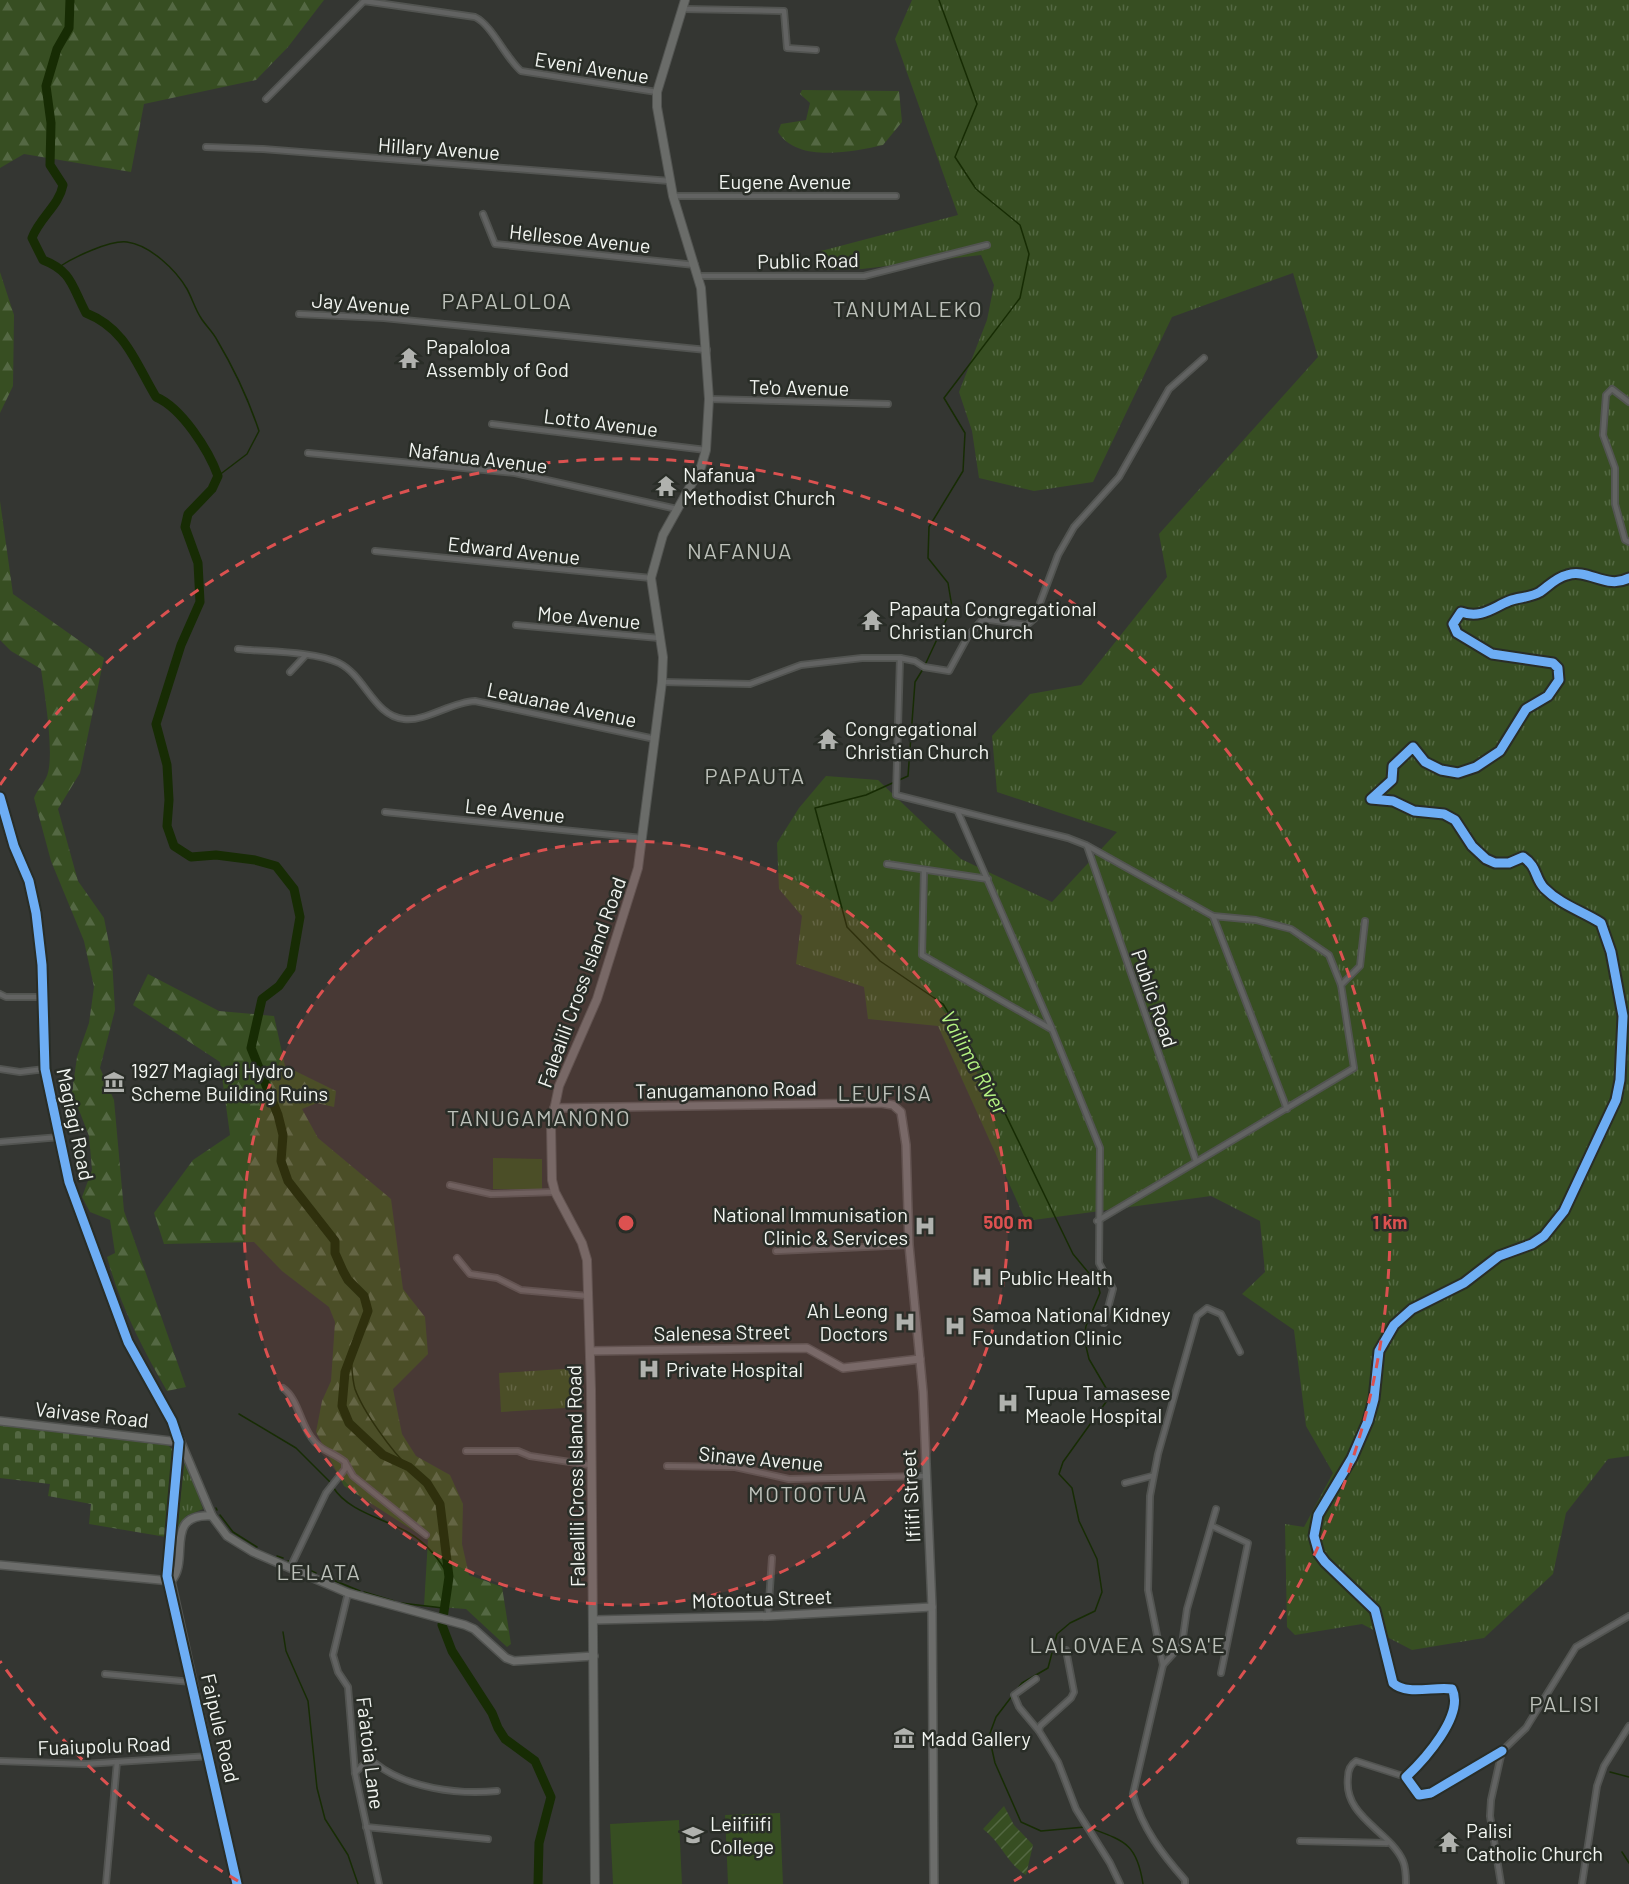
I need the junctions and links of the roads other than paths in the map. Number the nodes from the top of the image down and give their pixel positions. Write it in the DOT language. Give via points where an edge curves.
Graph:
graph roads {
  1 [pos="685,0"];
  2 [pos="683,9"];
  3 [pos="816,50"];
  4 [pos="657,92"];
  5 [pos="266,99"];
  6 [pos="206,147"];
  7 [pos="670,181"];
  8 [pos="673,196"];
  9 [pos="896,196"];
  10 [pos="483,214"];
  11 [pos="987,245"];
  12 [pos="695,265"];
  13 [pos="698,276"];
  14 [pos="299,314"];
  15 [pos="707,350"];
  16 [pos="1204,358"];
  17 [pos="709,399"];
  18 [pos="1629,402"];
  19 [pos="888,404"];
  20 [pos="492,424"];
  21 [pos="706,450"];
  22 [pos="308,453"];
  23 [pos="677,509"];
  24 [pos="1629,542"];
  25 [pos="375,551"];
  26 [pos="651,578"];
  27 [pos="1629,578"];
  28 [pos="516,626"];
  29 [pos="659,638"];
  30 [pos="238,650"];
  31 [pos="305,656"];
  32 [pos="900,658"];
  33 [pos="290,672"];
  34 [pos="662,682"];
  35 [pos="655,739"];
  36 [pos="0,797"];
  37 [pos="385,812"];
  38 [pos="958,812"];
  39 [pos="642,838"];
  40 [pos="1086,845"];
  41 [pos="887,864"];
  42 [pos="924,870"];
  43 [pos="988,879"];
  44 [pos="1213,916"];
  45 [pos="1365,921"];
  46 [pos="1341,985"];
  47 [pos="0,994"];
  48 [pos="42,997"];
  49 [pos="1052,1029"];
  50 [pos="0,1069"];
  51 [pos="45,1069"];
  52 [pos="554,1108"];
  53 [pos="898,1108"];
  54 [pos="1287,1109"];
  55 [pos="61,1137"];
  56 [pos="0,1143"];
  57 [pos="1196,1161"];
  58 [pos="450,1185"];
  59 [pos="555,1192"];
  60 [pos="1097,1221"];
  61 [pos="909,1245"];
  62 [pos="776,1251"];
  63 [pos="457,1258"];
  64 [pos="588,1296"];
  65 [pos="1104,1323"];
  66 [pos="590,1351"];
  67 [pos="1240,1352"];
  68 [pos="920,1359"];
  69 [pos="283,1388"];
  70 [pos="0,1421"];
  71 [pos="179,1442"];
  72 [pos="466,1451"];
  73 [pos="345,1462"];
  74 [pos="590,1465"];
  75 [pos="667,1466"];
  76 [pos="925,1476"];
  77 [pos="1152,1476"];
  78 [pos="1125,1483"];
  79 [pos="1216,1509"];
  80 [pos="212,1516"];
  81 [pos="1212,1527"];
  82 [pos="426,1535"];
  83 [pos="772,1558"];
  84 [pos="0,1565"];
  85 [pos="290,1568"];
  86 [pos="171,1581"];
  87 [pos="348,1593"];
  88 [pos="932,1608"];
  89 [pos="768,1616"];
  90 [pos="1629,1616"];
  91 [pos="594,1620"];
  92 [pos="1066,1650"];
  93 [pos="594,1656"];
  94 [pos="1163,1665"];
  95 [pos="1221,1673"];
  96 [pos="105,1674"];
  97 [pos="1036,1679"];
  98 [pos="192,1682"];
  99 [pos="1629,1726"];
  100 [pos="1039,1731"];
  101 [pos="1502,1750"];
  102 [pos="210,1756"];
  103 [pos="0,1761"];
  104 [pos="117,1762"];
  105 [pos="355,1773"];
  106 [pos="1406,1777"];
  107 [pos="497,1791"];
  108 [pos="366,1827"];
  109 [pos="488,1839"];
  110 [pos="1300,1841"];
  111 [pos="1387,1843"];
  112 [pos="106,1884"];
  113 [pos="237,1884"];
  114 [pos="378,1884"];
  115 [pos="595,1884"];
  116 [pos="934,1884"];
  117 [pos="1120,1884"];
  118 [pos="1185,1884"];
  119 [pos="1406,1884"];
  120 [pos="1500,1884"];
  121 [pos="1582,1884"];
  1 -- 2 [label="main road, Falealili Cross Island Road"];
  2 -- 3 [label="street" via="784,11 787,48"];
  2 -- 4 [label="main road, Falealili Cross Island Road"];
  4 -- 5 [label="street, Eveni Avenue" via="521,71 475,17 364,1"];
  4 -- 7 [label="main road, Falealili Cross Island Road"];
  6 -- 7 [label="street, Hillary Avenue"];
  7 -- 8 [label="main road, Falealili Cross Island Road"];
  8 -- 9 [label="street, Eugene Avenue"];
  8 -- 12 [label="main road, Falealili Cross Island Road"];
  10 -- 12 [label="street, Hellesoe Avenue" via="495,244"];
  11 -- 13 [label="street, Public Road" via="864,276"];
  12 -- 13 [label="main road, Falealili Cross Island Road"];
  13 -- 15 [label="main road, Falealili Cross Island Road"];
  14 -- 15 [label="street, Jay Avenue" via="390,319"];
  15 -- 17 [label="main road, Falealili Cross Island Road"];
  16 -- 32 [label="street" via="1169,389 1119,477 1074,527 1058,555 1034,619 1027,625 1016,626 983,619 968,636 949,670 924,667"];
  17 -- 19 [label="street, Te'o Avenue"];
  17 -- 21 [label="main road, Falealili Cross Island Road"];
  18 -- 24 [label="street" via="1612,389 1606,395 1602,426 1615,468 1615,504 1621,532"];
  20 -- 21 [label="street, Lotto Avenue"];
  21 -- 23 [label="main road, Falealili Cross Island Road" via="701,467"];
  22 -- 23 [label="street, Nafanua Avenue" via="515,473"];
  23 -- 26 [label="main road, Falealili Cross Island Road" via="663,535"];
  25 -- 26 [label="street, Edward Avenue"];
  26 -- 29 [label="main road, Falealili Cross Island Road"];
  27 -- 106 [label="street" via="1612,583 1569,573 1542,591 1489,612 1461,612 1453,624 1457,633 1492,654 1553,663 1558,668 1559,680 1548,696 1526,709 1500,751 1476,767 1458,773 1441,770 1425,762 1413,747 1393,766 1392,780 1371,799 1393,801 1414,811 1444,814 1455,820 1486,859 1509,863 1523,857 1536,867 1542,886 1567,906 1601,923 1611,952 1623,1016 1616,1100 1560,1219 1532,1244 1499,1256 1471,1279 1419,1305 1394,1325 1379,1351 1374,1399 1363,1432 1315,1524 1319,1554 1375,1610 1393,1683 1403,1689 1452,1689 1454,1694 1456,1703 1445,1728 1425,1759"];
  28 -- 29 [label="street, Moe Avenue"];
  29 -- 34 [label="main road, Falealili Cross Island Road"];
  30 -- 31 [label="street, Leauanae Avenue"];
  31 -- 33 [label="street"];
  31 -- 35 [label="street, Leauanae Avenue" via="340,664 360,677 383,710 396,718 418,718 459,702 475,701"];
  32 -- 34 [label="street" via="801,665 750,684"];
  32 -- 38 [label="street" via="896,795"];
  34 -- 35 [label="main road, Falealili Cross Island Road"];
  35 -- 39 [label="main road, Falealili Cross Island Road"];
  36 -- 48 [label="main road, Magiagi Road" via="31,890 40,946"];
  37 -- 39 [label="street, Lee Avenue"];
  38 -- 40 [label="street"];
  38 -- 43 [label="street"];
  39 -- 52 [label="main road, Falealili Cross Island Road" via="638,868 618,936"];
  40 -- 44 [label="street"];
  40 -- 57 [label="street, Public Road"];
  41 -- 42 [label="street"];
  42 -- 43 [label="street"];
  42 -- 49 [label="street" via="922,955"];
  43 -- 49 [label="street"];
  44 -- 46 [label="street" via="1256,920 1291,929 1329,955"];
  44 -- 54 [label="street"];
  45 -- 46 [label="street" via="1360,966"];
  46 -- 54 [label="street" via="1354,1068"];
  47 -- 48 [label="street"];
  48 -- 51 [label="main road, Magiagi Road"];
  49 -- 60 [label="street" via="1100,1148"];
  50 -- 51 [label="street"];
  51 -- 55 [label="main road, Magiagi Road"];
  52 -- 53 [label="main road, Tanugamanono Road" via="874,1103"];
  52 -- 59 [label="main road, Falealili Cross Island Road" via="551,1140"];
  53 -- 61 [label="main road, Ifiifi Street" via="904,1128"];
  54 -- 57 [label="street"];
  55 -- 56 [label="street"];
  55 -- 71 [label="main road, Magiagi Road" via="69,1182 122,1326"];
  57 -- 60 [label="street"];
  58 -- 59 [label="street" via="491,1194"];
  59 -- 64 [label="main road, Falealili Cross Island Road" via="585,1250"];
  60 -- 65 [label="street" via="1099,1263 1113,1289"];
  61 -- 62 [label="street"];
  61 -- 68 [label="main road, Ifiifi Street"];
  63 -- 64 [label="street" via="470,1274 497,1278 521,1290"];
  64 -- 66 [label="main road, Falealili Cross Island Road"];
  66 -- 68 [label="main road, Salenesa Street" via="807,1348 843,1368"];
  66 -- 74 [label="main road, Falealili Cross Island Road"];
  67 -- 77 [label="street" via="1221,1314 1213,1309 1202,1310 1197,1316"];
  68 -- 76 [label="main road, Ifiifi Street"];
  69 -- 73 [label="street" via="291,1394 302,1421 320,1448"];
  70 -- 71 [label="main road, Vaivase Road"];
  71 -- 80 [label="main road, Magiagi Road"];
  71 -- 86 [label="street" via="167,1576"];
  72 -- 74 [label="street" via="518,1450 530,1456"];
  73 -- 82 [label="street" via="353,1476"];
  73 -- 85 [label="street" via="345,1469 326,1493"];
  74 -- 91 [label="main road, Falealili Cross Island Road"];
  75 -- 76 [label="street, Sinave Avenue" via="735,1467 789,1479"];
  76 -- 88 [label="main road, Ifiifi Street"];
  77 -- 78 [label="street"];
  77 -- 94 [label="street" via="1147,1579"];
  79 -- 81 [label="street"];
  80 -- 85 [label="main road, Magiagi Road" via="238,1544"];
  80 -- 86 [label="main road" via="196,1516 186,1523"];
  81 -- 94 [label="street" via="1187,1609 1182,1644"];
  81 -- 95 [label="street" via="1248,1543"];
  83 -- 89 [label="street"];
  84 -- 86 [label="main road"];
  85 -- 87 [label="main road, Magiagi Road"];
  86 -- 98 [label="main road, Faipule Road"];
  87 -- 93 [label="main road, Magiagi Road" via="474,1629 514,1661"];
  87 -- 105 [label="street, Fa'atoia Lane" via="333,1655 348,1687"];
  88 -- 89 [label="main road, Motootua Street"];
  88 -- 116 [label="main road, Ifiifi Street"];
  89 -- 91 [label="main road, Motootua Street"];
  90 -- 101 [label="street" via="1576,1647 1526,1728"];
  91 -- 93 [label="main road, Falealili Cross Island Road"];
  92 -- 100 [label="street" via="1074,1692"];
  93 -- 115 [label="main road, Falealili Cross Island Road"];
  94 -- 118 [label="street" via="1133,1794 1138,1813 1154,1841"];
  96 -- 98 [label="street"];
  97 -- 100 [label="street" via="1014,1695"];
  98 -- 102 [label="main road, Faipule Road"];
  99 -- 121 [label="street" via="1597,1786"];
  100 -- 117 [label="street" via="1058,1762 1076,1809"];
  101 -- 106 [label="street" via="1425,1795 1419,1795"];
  101 -- 120 [label="street" via="1490,1816"];
  102 -- 104 [label="street, Fuaiupolu Road"];
  102 -- 113 [label="main road, Faipule Road"];
  103 -- 104 [label="street, Fuaiupolu Road"];
  104 -- 112 [label="street"];
  105 -- 107 [label="street" via="364,1764 375,1763 391,1776 420,1783 470,1794"];
  105 -- 108 [label="street, Fa'atoia Lane"];
  106 -- 111 [label="street" via="1356,1761 1349,1769 1347,1785 1356,1808"];
  108 -- 109 [label="street"];
  108 -- 114 [label="street, Fa'atoia Lane"];
  110 -- 111 [label="street"];
  111 -- 119 [label="street" via="1403,1861"];
}
